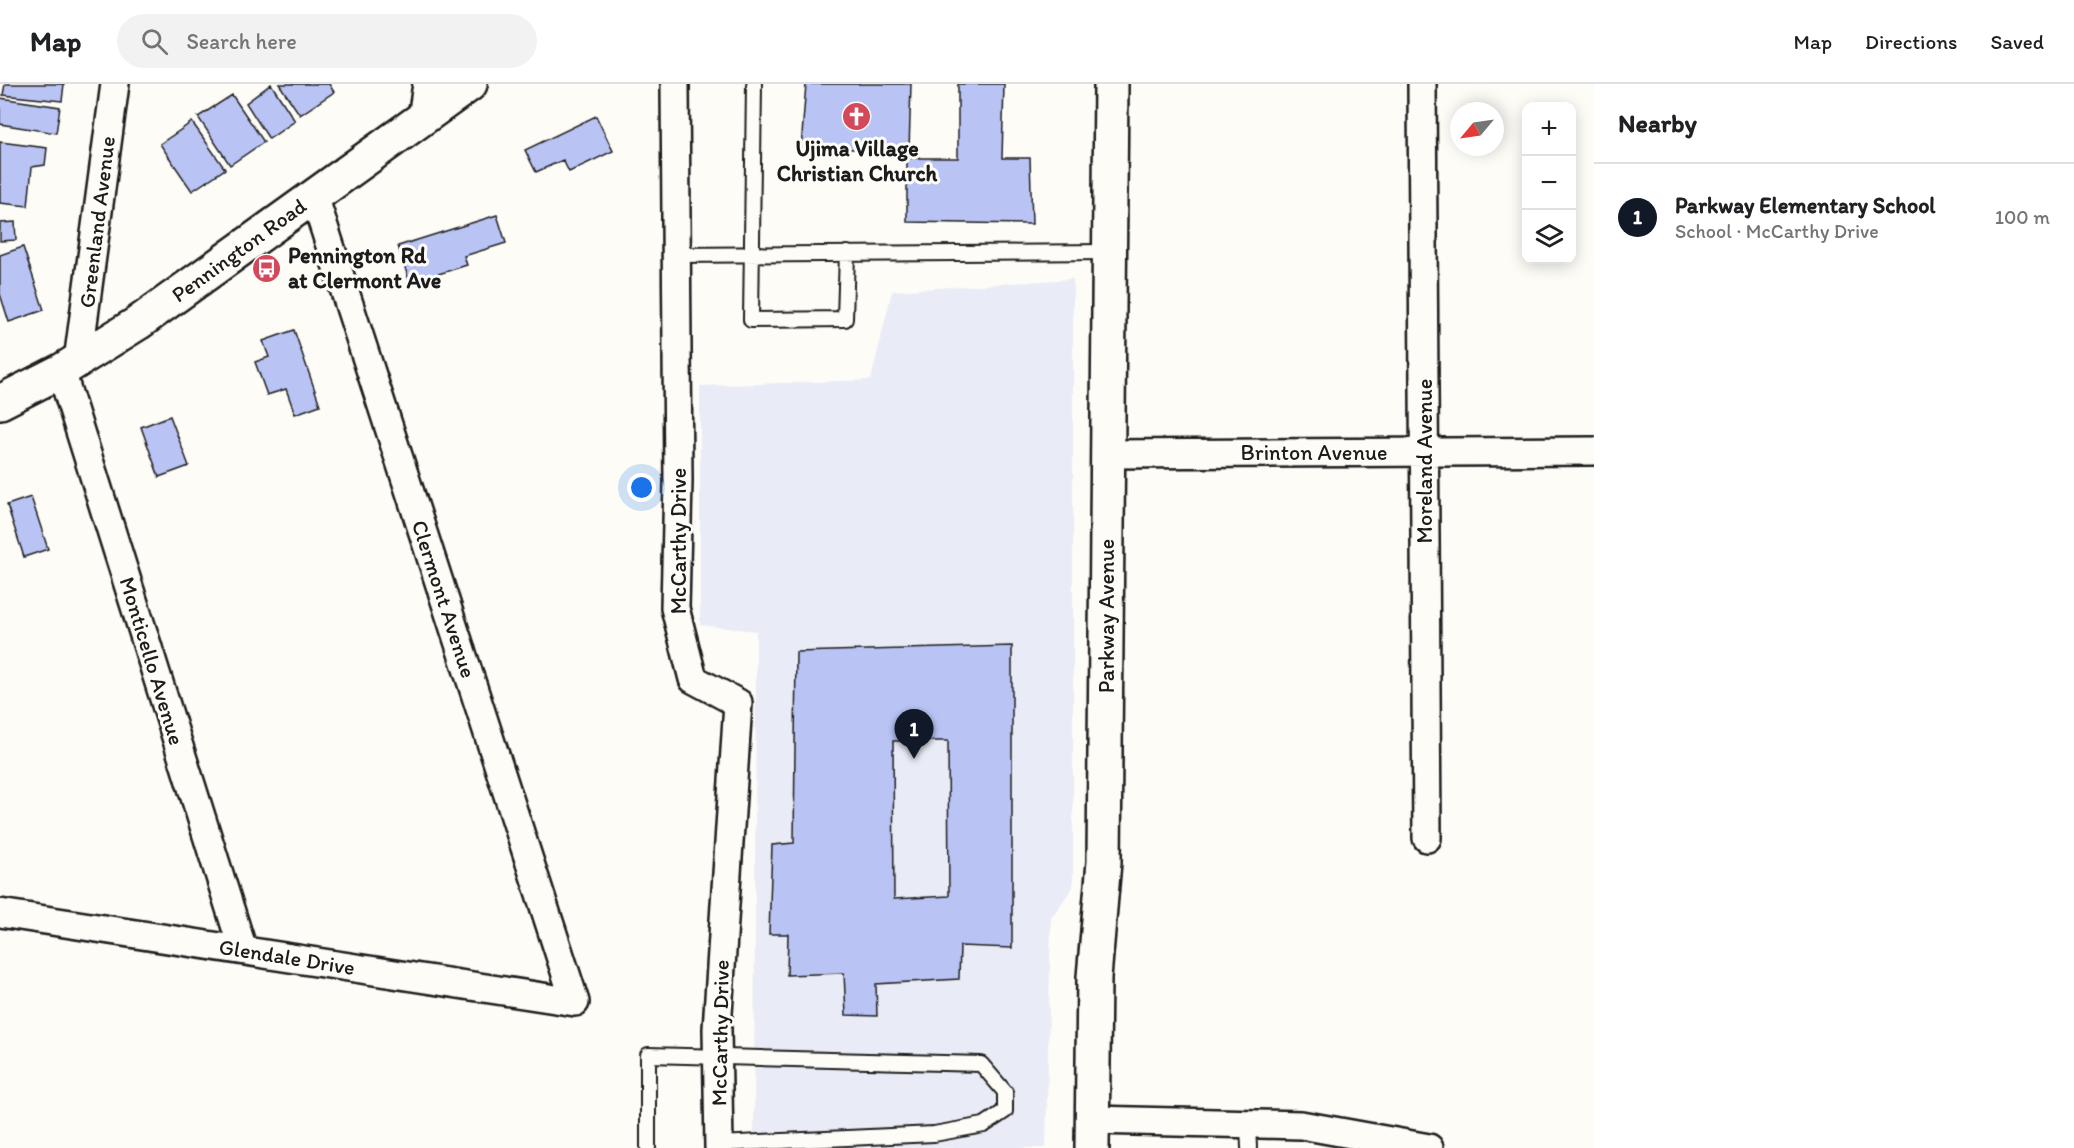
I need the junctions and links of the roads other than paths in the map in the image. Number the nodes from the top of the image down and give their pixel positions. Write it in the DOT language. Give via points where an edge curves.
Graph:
graph roads {
  1 [pos="115,84"];
  2 [pos="427,84"];
  3 [pos="470,84"];
  4 [pos="675,84"];
  5 [pos="753,84"];
  6 [pos="1111,84"];
  7 [pos="1422,84"];
  8 [pos="422,119"];
  9 [pos="314,196"];
  10 [pos="1109,252"];
  11 [pos="847,253"];
  12 [pos="751,254"];
  13 [pos="676,255"];
  14 [pos="69,366"];
  15 [pos="0,402"];
  16 [pos="1594,451"];
  17 [pos="1424,452"];
  18 [pos="1107,454"];
  19 [pos="1427,838"];
  20 [pos="0,913"];
  21 [pos="243,951"];
  22 [pos="575,1002"];
  23 [pos="718,1056"];
  24 [pos="1092,1134"];
  25 [pos="1248,1136"];
  26 [pos="718,1146"];
  27 [pos="648,1148"];
  28 [pos="1429,1148"];
  1 -- 14 [label="street, Greenland Avenue"];
  2 -- 8 [label="street"];
  3 -- 8 [label="main road, Pennington Road"];
  4 -- 13 [label="street, McCarthy Drive"];
  5 -- 12 [label="lane"];
  6 -- 10 [label="main road, Parkway Avenue"];
  7 -- 17 [label="street, Moreland Avenue"];
  8 -- 9 [label="main road, Pennington Road"];
  9 -- 14 [label="main road, Pennington Road" via="138,323"];
  9 -- 22 [label="street, Clermont Avenue"];
  10 -- 11 [label="lane"];
  10 -- 18 [label="main road, Parkway Avenue"];
  11 -- 12 [label="lane"];
  11 -- 12 [label="lane" via="845,319 751,320"];
  12 -- 13 [label="lane"];
  13 -- 23 [label="street, McCarthy Drive" via="675,609 693,679 738,703"];
  14 -- 15 [label="main road, Pennington Road"];
  14 -- 21 [label="street, Monticello Avenue"];
  16 -- 17 [label="street, Brinton Avenue"];
  17 -- 18 [label="street, Brinton Avenue"];
  17 -- 19 [label="street, Moreland Avenue"];
  18 -- 24 [label="main road, Parkway Avenue" via="1104,862 1094,977"];
  20 -- 21 [label="street, Glendale Drive"];
  21 -- 22 [label="street, Glendale Drive"];
  23 -- 26 [label="street, McCarthy Drive"];
  23 -- 26 [label="lane" via="981,1064 1005,1092 1005,1111 984,1125 934,1134"];
  23 -- 27 [label="lane" via="648,1055"];
  24 -- 25 [label="street"];
  25 -- 28 [label="street" via="1301,1125"];
}
